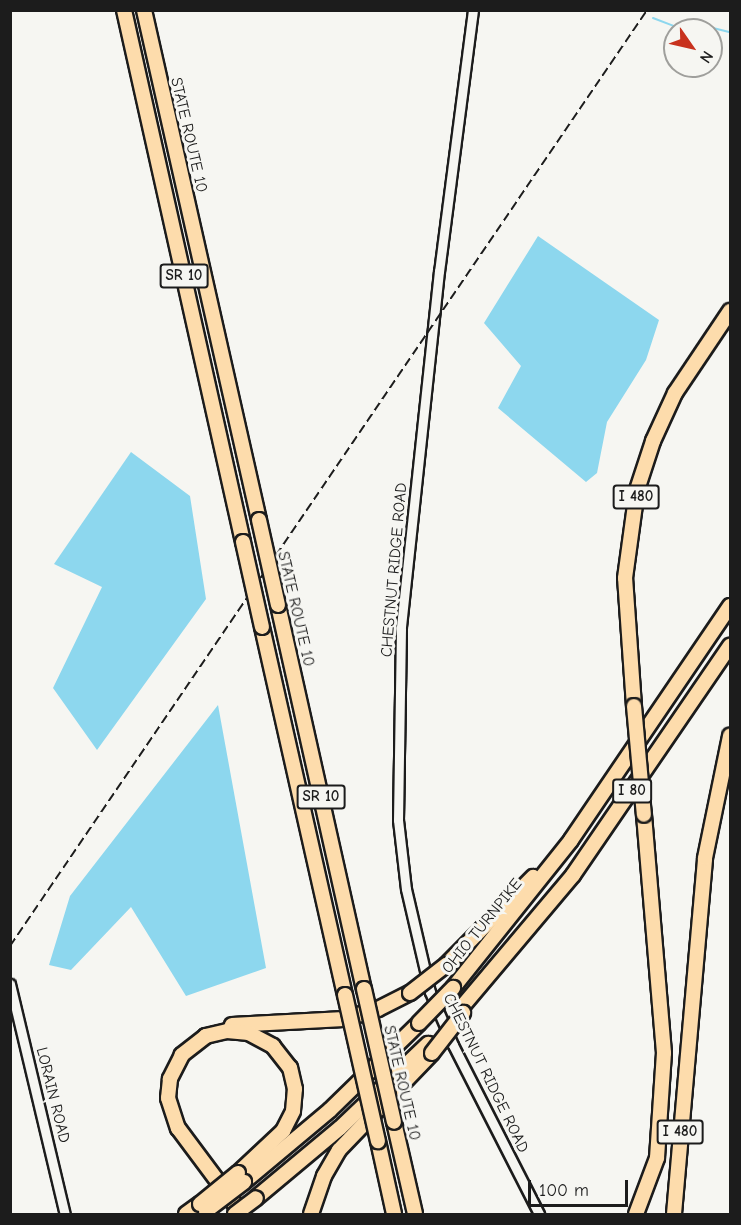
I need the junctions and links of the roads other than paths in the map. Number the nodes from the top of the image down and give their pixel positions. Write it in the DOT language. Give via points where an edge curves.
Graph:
graph roads {
  1 [pos="124,10"];
  2 [pos="144,10"];
  3 [pos="473,10"];
  4 [pos="730,311"];
  5 [pos="730,606"];
  6 [pos="730,646"];
  7 [pos="730,736"];
  8 [pos="571,840"];
  9 [pos="11,988"];
  10 [pos="430,1048"];
  11 [pos="241,1177"];
  12 [pos="202,1210"];
  13 [pos="65,1215"];
  14 [pos="186,1215"];
  15 [pos="236,1215"];
  16 [pos="242,1215"];
  17 [pos="311,1215"];
  18 [pos="394,1215"];
  19 [pos="415,1215"];
  20 [pos="539,1215"];
  21 [pos="636,1215"];
  22 [pos="674,1215"];
  1 -- 18 [label="highway, SR 10, bridge"];
  2 -- 19 [label="highway, STATE ROUTE 10 / SR 10, bridge"];
  3 -- 20 [label="street, CHESTNUT RIDGE ROAD" via="439,271 401,629 398,820 406,889 430,992"];
  4 -- 21 [label="highway, I 480, bridge" via="702,347 653,441 637,490 627,543 625,587 664,1053 658,1153"];
  5 -- 8 [label="highway, OHIO TURNPIKE / I 80"];
  6 -- 10 [label="highway, I 80" via="588,855"];
  7 -- 22 [label="highway, I 480" via="705,858"];
  8 -- 11 [label="highway, OHIO TURNPIKE / I 80, bridge" via="453,987 419,1023 330,1110"];
  8 -- 15 [label="highway, bridge" via="446,965 386,1006 344,1019 211,1028 176,1053 163,1085 167,1118"];
  9 -- 13 [label="street, LORAIN ROAD"];
  10 -- 15 [label="highway, I 80, bridge"];
  10 -- 17 [label="highway" via="339,1150 324,1176"];
  11 -- 12 [label="highway, bridge"];
  11 -- 16 [label="highway" via="283,1131 293,1111 295,1089 290,1068 273,1046 249,1033 227,1031 206,1036 182,1055 170,1079 168,1098 178,1128"];
  12 -- 14 [label="highway"];
}
